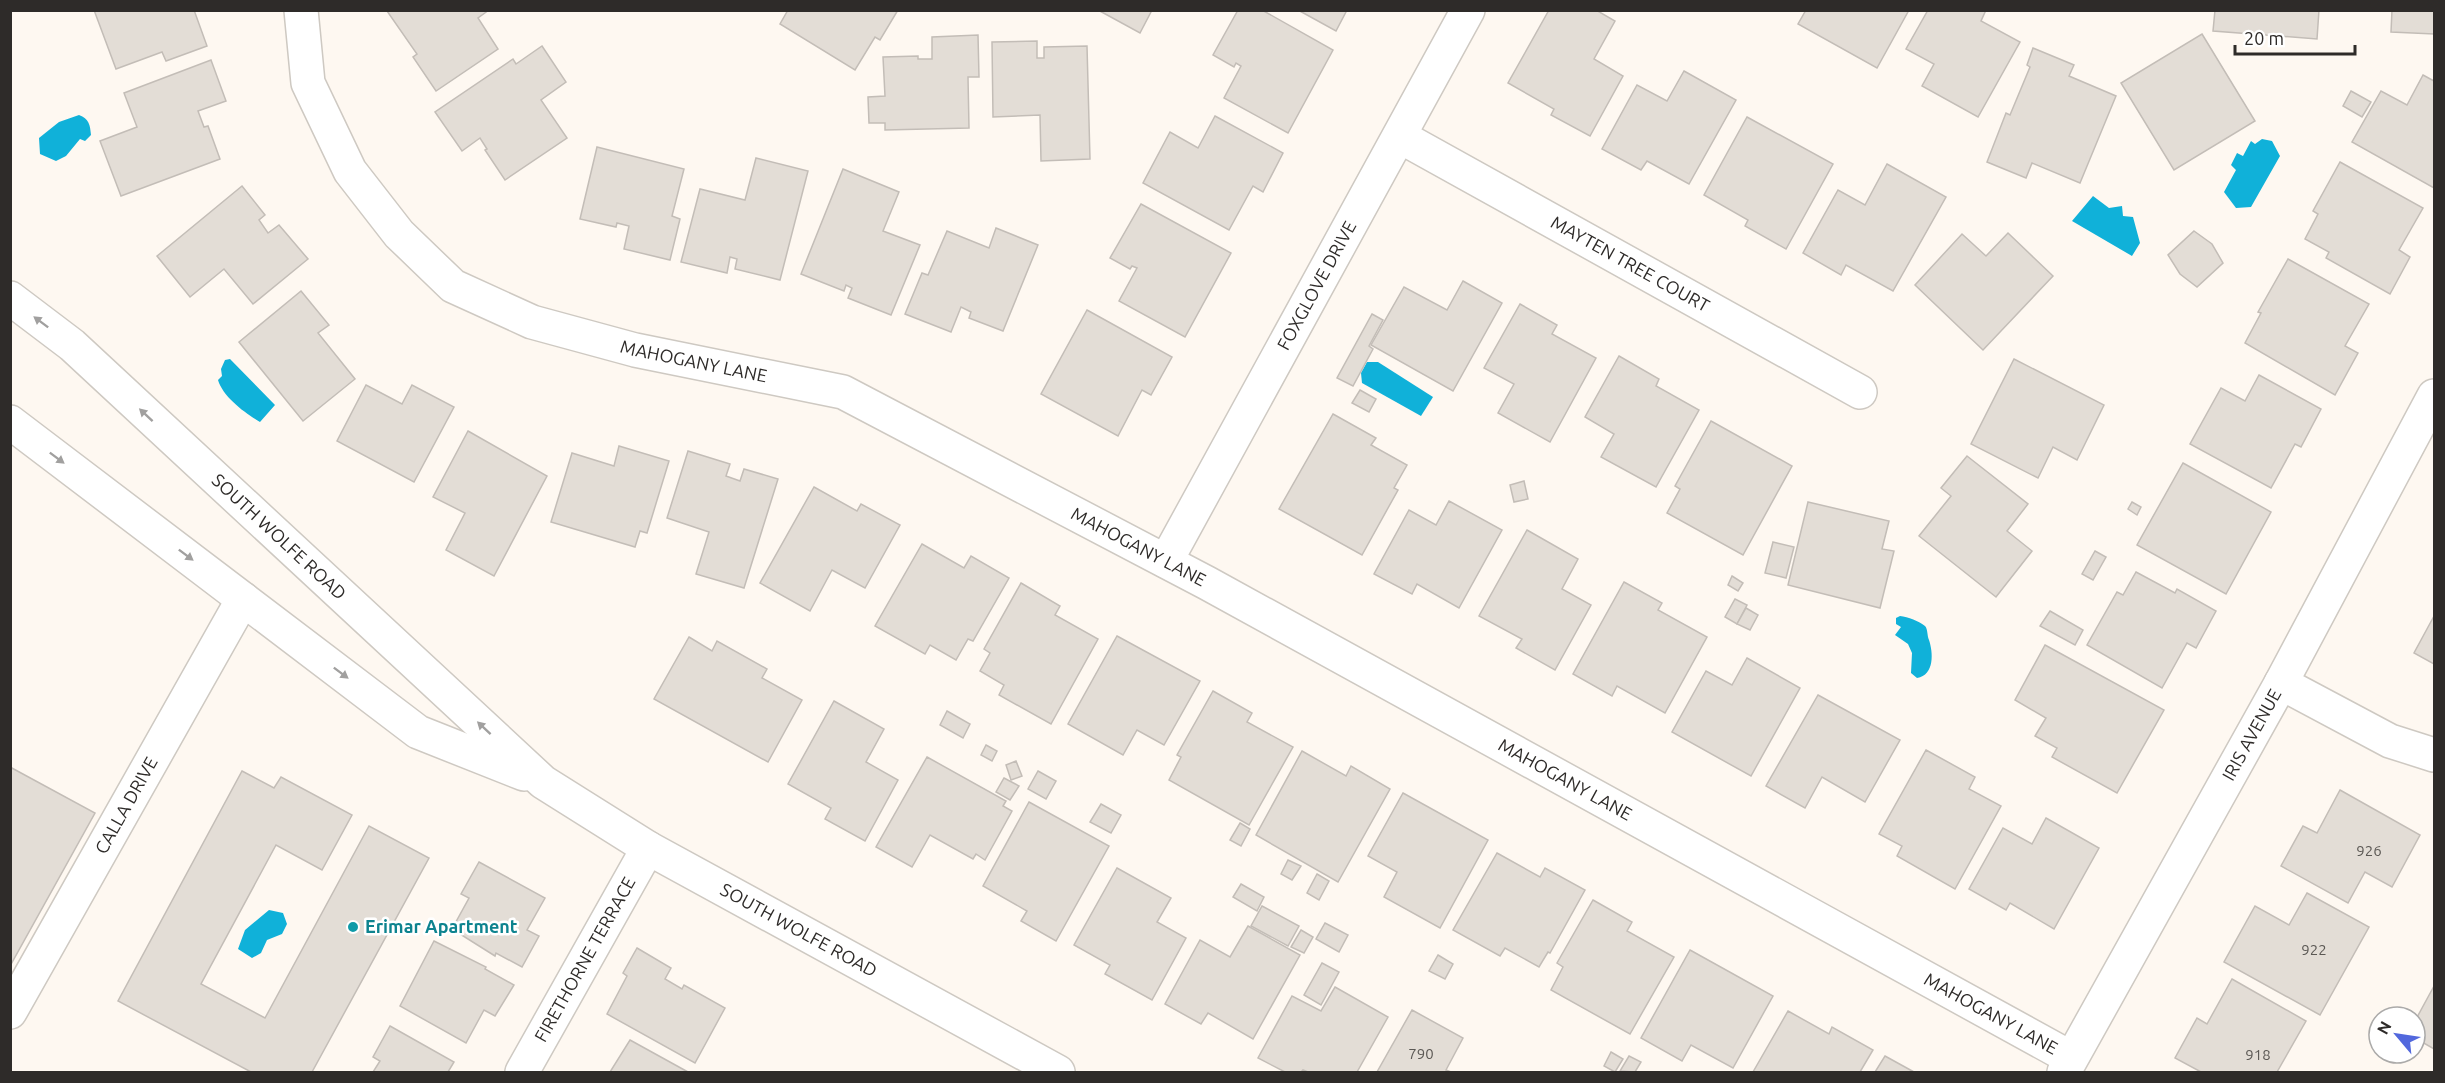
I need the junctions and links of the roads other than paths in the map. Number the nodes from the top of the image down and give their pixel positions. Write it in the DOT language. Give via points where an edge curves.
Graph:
graph roads {
  1 [pos="301,10"];
  2 [pos="1468,10"];
  3 [pos="1401,136"];
  4 [pos="10,298"];
  5 [pos="1860,392"];
  6 [pos="2434,396"];
  7 [pos="10,423"];
  8 [pos="1166,561"];
  9 [pos="243,599"];
  10 [pos="2280,683"];
  11 [pos="2434,755"];
  12 [pos="543,782"];
  13 [pos="648,848"];
  14 [pos="10,1012"];
  15 [pos="2067,1065"];
  16 [pos="522,1072"];
  17 [pos="1058,1072"];
  1 -- 8 [label="street, MAHOGANY LANE" via="308,83 350,171 399,234 453,286 543,326 635,350 843,393"];
  2 -- 3 [label="street, FOXGLOVE DRIVE"];
  3 -- 5 [label="street, MAYTEN TREE COURT"];
  3 -- 8 [label="street, FOXGLOVE DRIVE"];
  12 -- 4 [label="street, SOUTH WOLFE ROAD, one-way" via="72,345"];
  6 -- 10 [label="street, IRIS AVENUE"];
  7 -- 9 [label="street, SOUTH WOLFE ROAD, one-way"];
  8 -- 15 [label="street, MAHOGANY LANE"];
  9 -- 12 [label="street, SOUTH WOLFE ROAD, one-way" via="418,732"];
  9 -- 14 [label="street, CALLA DRIVE"];
  10 -- 11 [label="street" via="2390,741"];
  10 -- 15 [label="street, IRIS AVENUE"];
  12 -- 13 [label="street, SOUTH WOLFE ROAD"];
  13 -- 16 [label="street, FIRETHORNE TERRACE"];
  13 -- 17 [label="street, SOUTH WOLFE ROAD"];
}
